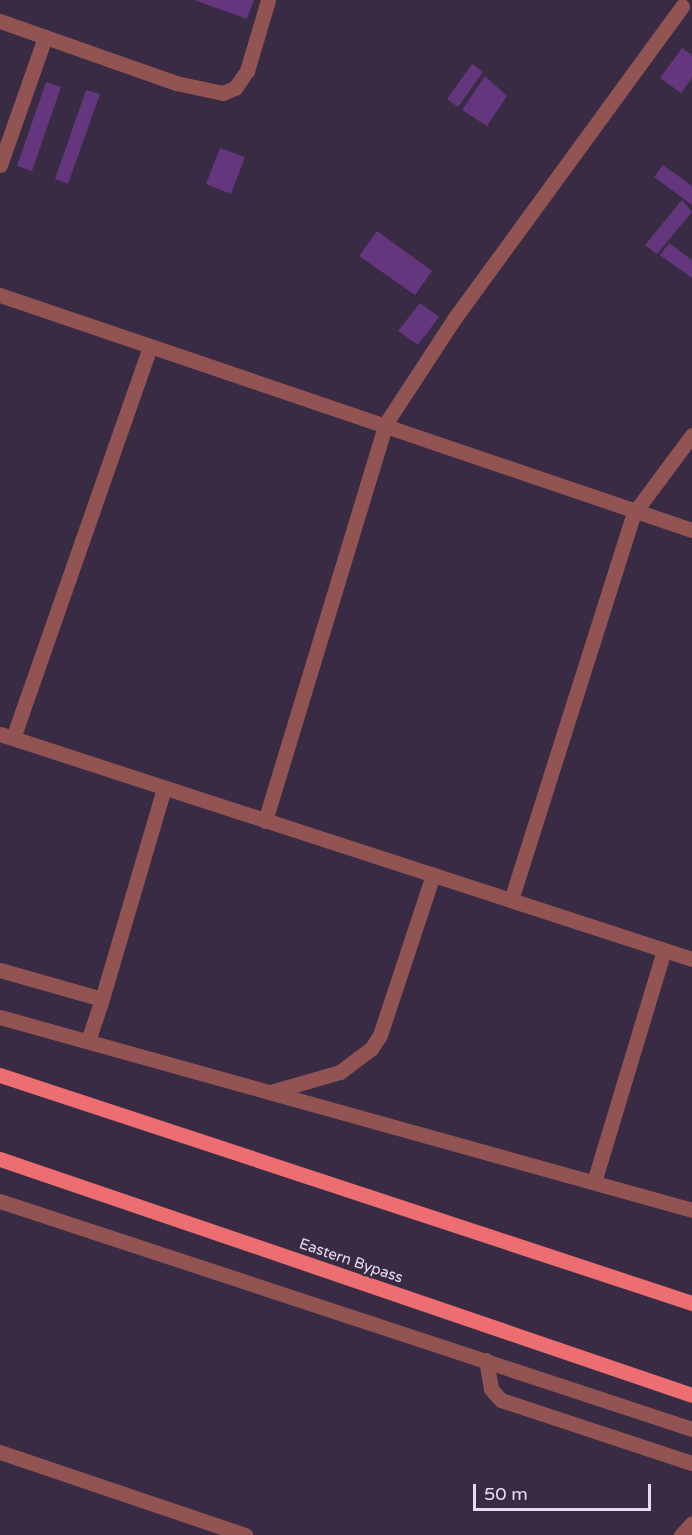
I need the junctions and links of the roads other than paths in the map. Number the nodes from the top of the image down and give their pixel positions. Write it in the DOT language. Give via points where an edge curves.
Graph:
graph roads {
  1 [pos="268,0"];
  2 [pos="683,6"];
  3 [pos="0,21"];
  4 [pos="45,37"];
  5 [pos="0,165"];
  6 [pos="0,294"];
  7 [pos="150,346"];
  8 [pos="386,423"];
  9 [pos="692,435"];
  10 [pos="634,513"];
  11 [pos="692,530"];
  12 [pos="6,736"];
  13 [pos="164,788"];
  14 [pos="265,821"];
  15 [pos="433,874"];
  16 [pos="512,900"];
  17 [pos="664,950"];
  18 [pos="692,959"];
  19 [pos="0,969"];
  20 [pos="102,999"];
  21 [pos="0,1017"];
  22 [pos="88,1041"];
  23 [pos="0,1075"];
  24 [pos="272,1091"];
  25 [pos="0,1159"];
  26 [pos="594,1182"];
  27 [pos="0,1202"];
  28 [pos="692,1210"];
  29 [pos="692,1303"];
  30 [pos="486,1360"];
  31 [pos="692,1395"];
  32 [pos="692,1429"];
  33 [pos="0,1452"];
  34 [pos="692,1463"];
  35 [pos="692,1523"];
  36 [pos="245,1535"];
  37 [pos="681,1535"];
  1 -- 4 [label="street" via="247,71 235,88 223,93 176,83"];
  2 -- 8 [label="street" via="454,319"];
  3 -- 4 [label="street"];
  4 -- 5 [label="street"];
  6 -- 7 [label="street"];
  7 -- 8 [label="street"];
  7 -- 12 [label="street"];
  8 -- 10 [label="street"];
  8 -- 14 [label="street"];
  9 -- 10 [label="street"];
  10 -- 11 [label="street"];
  10 -- 16 [label="street"];
  12 -- 13 [label="street"];
  13 -- 14 [label="street"];
  13 -- 20 [label="street"];
  14 -- 15 [label="street"];
  15 -- 16 [label="street"];
  15 -- 24 [label="street" via="380,1035 371,1049 340,1072"];
  16 -- 17 [label="street"];
  17 -- 18 [label="street"];
  17 -- 26 [label="street"];
  19 -- 20 [label="street"];
  20 -- 22 [label="street"];
  21 -- 22 [label="street"];
  22 -- 24 [label="street"];
  23 -- 29 [label="main road"];
  24 -- 26 [label="street"];
  25 -- 31 [label="main road, Eastern Bypass"];
  26 -- 28 [label="street"];
  27 -- 30 [label="street"];
  30 -- 32 [label="street"];
  30 -- 34 [label="street" via="491,1389 501,1400"];
  33 -- 36 [label="street"];
  35 -- 37 [label="street"];
}
